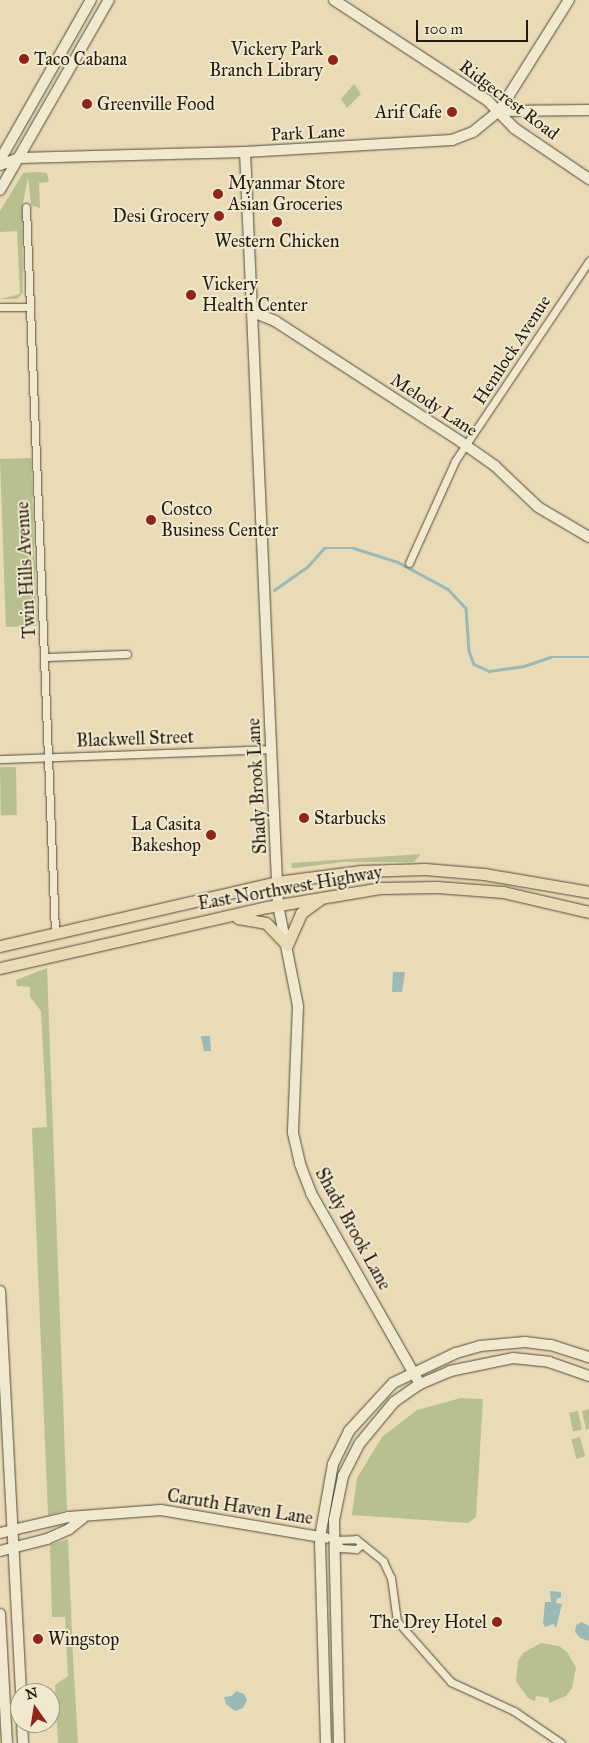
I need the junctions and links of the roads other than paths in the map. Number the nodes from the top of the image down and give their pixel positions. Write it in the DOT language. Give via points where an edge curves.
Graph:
graph roads {
  1 [pos="92,0"];
  2 [pos="334,0"];
  3 [pos="570,0"];
  4 [pos="107,4"];
  5 [pos="589,110"];
  6 [pos="498,111"];
  7 [pos="3,148"];
  8 [pos="245,152"];
  9 [pos="19,158"];
  10 [pos="0,160"];
  11 [pos="0,165"];
  12 [pos="589,178"];
  13 [pos="0,190"];
  14 [pos="26,207"];
  15 [pos="589,261"];
  16 [pos="0,307"];
  17 [pos="29,307"];
  18 [pos="253,312"];
  19 [pos="466,445"];
  20 [pos="589,537"];
  21 [pos="409,563"];
  22 [pos="127,654"];
  23 [pos="45,657"];
  24 [pos="271,749"];
  25 [pos="48,758"];
  26 [pos="0,759"];
  27 [pos="425,869"];
  28 [pos="277,882"];
  29 [pos="425,887"];
  30 [pos="589,892"];
  31 [pos="325,897"];
  32 [pos="278,904"];
  33 [pos="589,912"];
  34 [pos="216,918"];
  35 [pos="55,932"];
  36 [pos="287,945"];
  37 [pos="0,946"];
  38 [pos="0,968"];
  39 [pos="0,1291"];
  40 [pos="589,1357"];
  41 [pos="2,1358"];
  42 [pos="414,1371"];
  43 [pos="589,1376"];
  44 [pos="420,1384"];
  45 [pos="82,1518"];
  46 [pos="12,1530"];
  47 [pos="0,1533"];
  48 [pos="320,1537"];
  49 [pos="333,1540"];
  50 [pos="13,1548"];
  51 [pos="0,1551"];
  52 [pos="0,1614"];
  53 [pos="322,1625"];
  54 [pos="336,1625"];
  55 [pos="20,1683"];
  56 [pos="7,1743"];
  57 [pos="326,1743"];
  58 [pos="339,1743"];
  59 [pos="561,1743"];
  1 -- 4 [label="street"];
  1 -- 7 [label="street"];
  2 -- 6 [label="street, Ridgecrest Road" via="455,78"];
  3 -- 6 [label="street, Park Lane"];
  4 -- 9 [label="street"];
  5 -- 6 [label="street"];
  6 -- 8 [label="street, Park Lane" via="473,132 440,143"];
  6 -- 12 [label="street, Ridgecrest Road" via="514,128"];
  7 -- 9 [label="street"];
  7 -- 10 [label="street"];
  8 -- 9 [label="street, Park Lane"];
  8 -- 18 [label="street, Shady Brook Lane"];
  9 -- 11 [label="street, Park Lane"];
  9 -- 13 [label="street"];
  14 -- 17 [label="street, Twin Hills Avenue"];
  15 -- 19 [label="street, Hemlock Avenue"];
  16 -- 17 [label="street"];
  17 -- 23 [label="street, Twin Hills Avenue"];
  18 -- 19 [label="street, Melody Lane" via="275,321"];
  18 -- 24 [label="street, Shady Brook Lane"];
  19 -- 20 [label="street, Melody Lane" via="495,466 538,506"];
  19 -- 21 [label="street, Hemlock Avenue" via="438,494"];
  22 -- 23 [label="street"];
  23 -- 25 [label="street, Twin Hills Avenue"];
  24 -- 25 [label="street, Blackwell Street"];
  24 -- 28 [label="street, Shady Brook Lane"];
  25 -- 26 [label="street, Blackwell Street"];
  25 -- 35 [label="street, Twin Hills Avenue"];
  27 -- 28 [label="main road, East Northwest Highway" via="361,870"];
  27 -- 29 [label="main road"];
  27 -- 30 [label="main road, East Northwest Highway" via="517,878"];
  28 -- 32 [label="street, Shady Brook Lane"];
  28 -- 35 [label="main road, East Northwest Highway"];
  29 -- 31 [label="main road, East Northwest Highway" via="381,888"];
  29 -- 33 [label="main road, East Northwest Highway" via="503,892"];
  31 -- 32 [label="main road, East Northwest Highway"];
  31 -- 36 [label="main road" via="301,913"];
  32 -- 34 [label="main road, East Northwest Highway"];
  32 -- 36 [label="street, Shady Brook Lane"];
  34 -- 36 [label="main road" via="260,921 274,929"];
  34 -- 38 [label="main road, East Northwest Highway"];
  35 -- 37 [label="main road, East Northwest Highway"];
  36 -- 42 [label="street, Shady Brook Lane" via="298,1006 292,1116 300,1164 321,1212"];
  39 -- 41 [label="street"];
  40 -- 42 [label="street" via="551,1345 503,1343 456,1352"];
  41 -- 46 [label="street"];
  42 -- 44 [label="street, Shady Brook Lane"];
  42 -- 48 [label="street" via="377,1398 349,1432 332,1464"];
  43 -- 44 [label="street" via="549,1362 513,1358 470,1365"];
  44 -- 49 [label="street" via="381,1414 350,1460 337,1502"];
  45 -- 46 [label="street, Caruth Haven Lane" via="68,1517"];
  45 -- 48 [label="street, Caruth Haven Lane" via="112,1511 168,1510"];
  45 -- 50 [label="street, Caruth Haven Lane" via="69,1529"];
  46 -- 47 [label="street, Caruth Haven Lane"];
  46 -- 50 [label="street"];
  48 -- 49 [label="street, Caruth Haven Lane"];
  48 -- 53 [label="street"];
  49 -- 54 [label="street"];
  49 -- 59 [label="street, Caruth Haven Lane" via="356,1539 388,1568 397,1621 441,1673 462,1688 514,1711"];
  50 -- 51 [label="street, Caruth Haven Lane"];
  50 -- 55 [label="street"];
  52 -- 56 [label="street"];
  53 -- 54 [label="street"];
  53 -- 57 [label="street"];
  54 -- 58 [label="street"];
}
